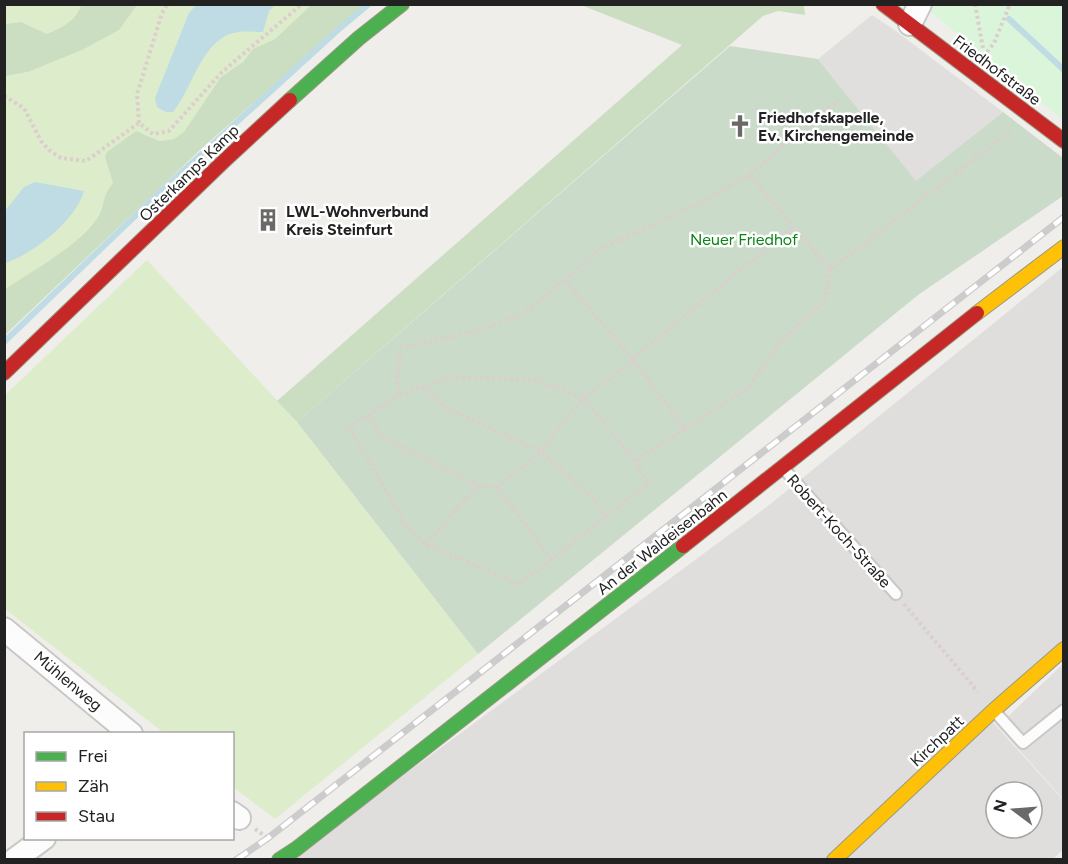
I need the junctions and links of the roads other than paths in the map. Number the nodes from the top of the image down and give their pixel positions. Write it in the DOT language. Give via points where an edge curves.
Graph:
graph roads {
  1 [pos="402,4"];
  2 [pos="883,4"];
  3 [pos="915,14"];
  4 [pos="1064,141"];
  5 [pos="1064,246"];
  6 [pos="4,373"];
  7 [pos="783,468"];
  8 [pos="896,594"];
  9 [pos="4,629"];
  10 [pos="1064,649"];
  11 [pos="994,710"];
  12 [pos="1064,710"];
  13 [pos="128,732"];
  14 [pos="41,840"];
  15 [pos="291,856"];
  16 [pos="14,860"];
  17 [pos="834,860"];
  1 -- 6 [label="street, Osterkamps Kamp" via="225,160"];
  2 -- 3 [label="street"];
  3 -- 4 [label="street, Friedhofstraße" via="1030,116"];
  5 -- 7 [label="street, An der Waldeisenbahn"];
  7 -- 8 [label="lane, Robert-Koch-Straße"];
  7 -- 15 [label="street, An der Waldeisenbahn"];
  9 -- 13 [label="street, Mühlenweg"];
  10 -- 11 [label="street, Kirchpatt"];
  11 -- 12 [label="lane" via="1023,743"];
  11 -- 17 [label="street, Kirchpatt"];
  14 -- 16 [label="street"];
}
